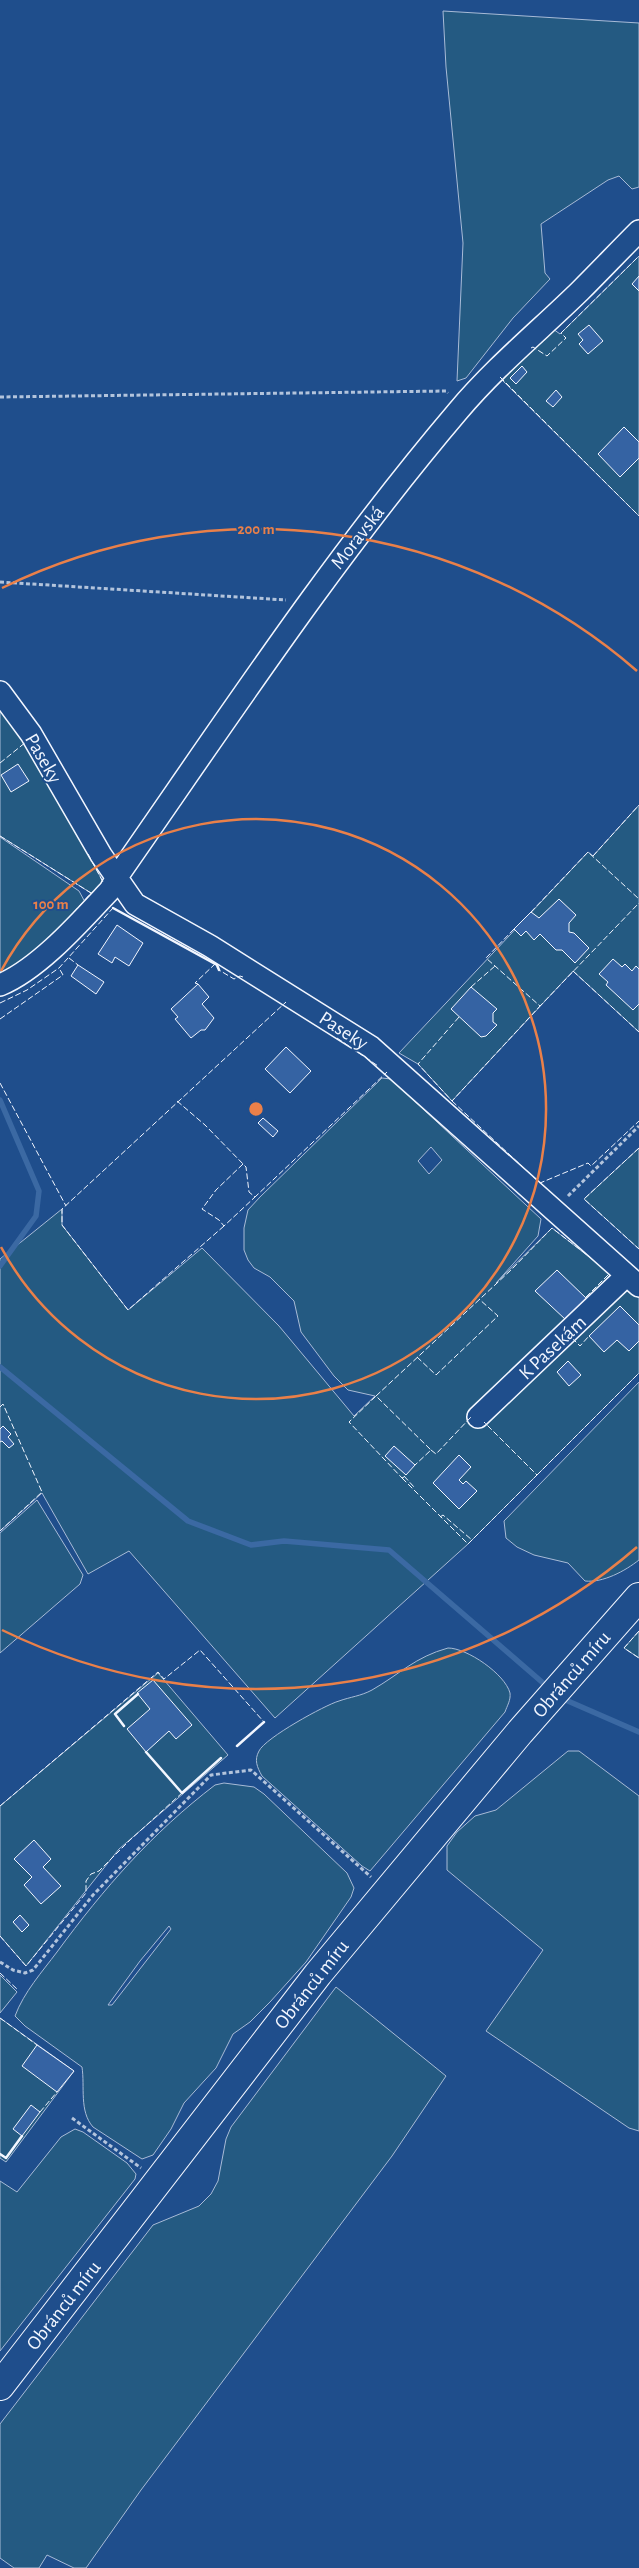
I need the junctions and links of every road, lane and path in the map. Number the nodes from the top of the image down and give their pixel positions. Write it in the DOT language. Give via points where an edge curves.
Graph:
graph roads {
  1 [pos="639,231"];
  2 [pos="0,397"];
  3 [pos="463,406"];
  4 [pos="0,582"];
  5 [pos="309,602"];
  6 [pos="0,692"];
  7 [pos="116,877"];
  8 [pos="0,985"];
  9 [pos="639,1126"];
  10 [pos="553,1210"];
  11 [pos="632,1282"];
  12 [pos="478,1417"];
  13 [pos="639,1597"];
  14 [pos="387,1890"];
  15 [pos="0,1962"];
  16 [pos="72,2118"];
  17 [pos="159,2180"];
  18 [pos="0,2386"];
  1 -- 3 [label="street, Moravská" via="496,369"];
  2 -- 3 [label="path" via="446,391"];
  3 -- 5 [label="street, Moravská" via="367,523"];
  4 -- 5 [label="path"];
  5 -- 7 [label="street, Moravská"];
  6 -- 7 [label="street, Paseky" via="31,734"];
  7 -- 8 [label="street" via="110,890 38,961 19,976"];
  7 -- 10 [label="street, Paseky" via="135,904 210,946 371,1047"];
  9 -- 10 [label="path"];
  10 -- 11 [label="street, K Pasekám"];
  11 -- 12 [label="street, K Pasekám"];
  13 -- 14 [label="main road, Obránců míru"];
  14 -- 15 [label="path" via="251,1770 211,1775 93,1895 33,1970 25,1973"];
  14 -- 17 [label="main road, Obránců míru"];
  16 -- 17 [label="path"];
  17 -- 18 [label="main road, Obránců míru"];
}
